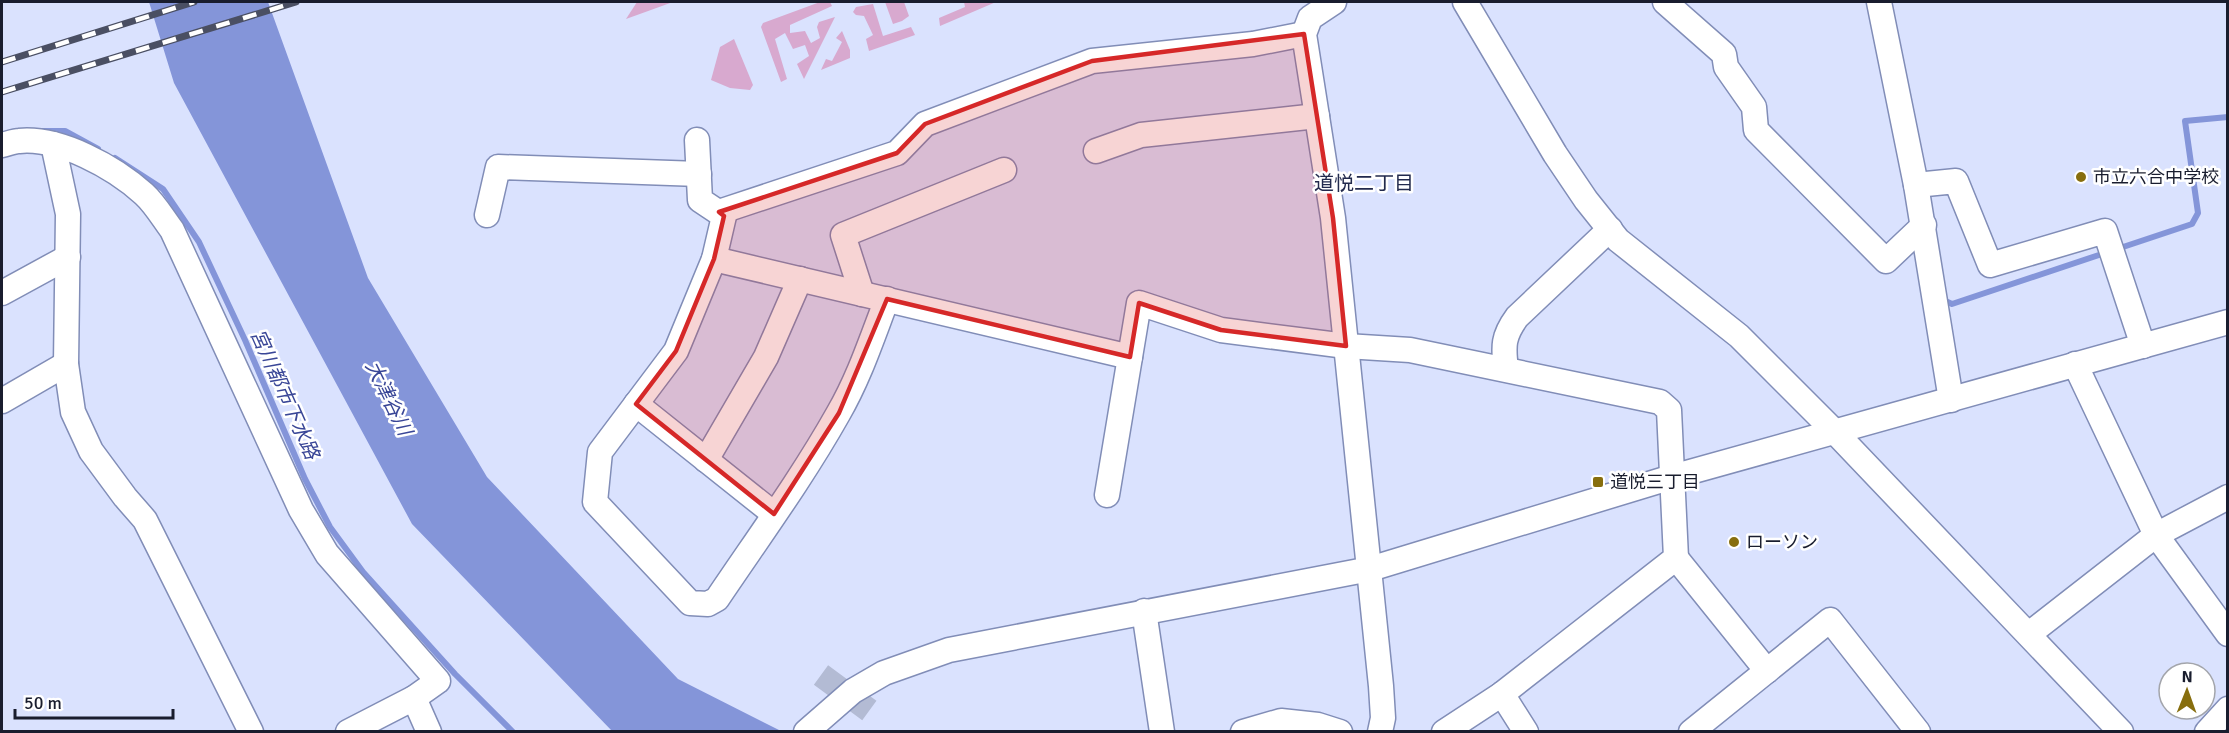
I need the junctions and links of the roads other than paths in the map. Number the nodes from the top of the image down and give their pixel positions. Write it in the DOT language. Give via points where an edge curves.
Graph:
graph roads {
  1 [pos="1334,2"];
  2 [pos="1464,2"];
  3 [pos="1665,2"];
  4 [pos="1879,2"];
  5 [pos="1304,34"];
  6 [pos="1317,116"];
  7 [pos="697,140"];
  8 [pos="54,144"];
  9 [pos="2,145"];
  10 [pos="1096,151"];
  11 [pos="1004,170"];
  12 [pos="699,174"];
  13 [pos="1917,184"];
  14 [pos="719,212"];
  15 [pos="488,215"];
  16 [pos="1924,225"];
  17 [pos="1610,229"];
  18 [pos="68,257"];
  19 [pos="714,259"];
  20 [pos="800,279"];
  21 [pos="2,293"];
  22 [pos="862,294"];
  23 [pos="886,299"];
  24 [pos="2228,322"];
  25 [pos="1346,346"];
  26 [pos="2143,346"];
  27 [pos="1130,357"];
  28 [pos="66,364"];
  29 [pos="2075,364"];
  30 [pos="1506,369"];
  31 [pos="1951,400"];
  32 [pos="2,401"];
  33 [pos="636,404"];
  34 [pos="1834,431"];
  35 [pos="706,460"];
  36 [pos="1672,477"];
  37 [pos="1107,495"];
  38 [pos="2228,497"];
  39 [pos="774,514"];
  40 [pos="2156,535"];
  41 [pos="1676,558"];
  42 [pos="1370,569"];
  43 [pos="1144,611"];
  44 [pos="2029,634"];
  45 [pos="2228,634"];
  46 [pos="1767,671"];
  47 [pos="1502,694"];
  48 [pos="414,698"];
  49 [pos="2228,709"];
  50 [pos="809,728"];
  51 [pos="251,732"];
  52 [pos="348,732"];
  53 [pos="429,732"];
  54 [pos="1162,732"];
  55 [pos="1243,732"];
  56 [pos="1340,732"];
  57 [pos="1380,732"];
  58 [pos="1444,732"];
  59 [pos="1526,732"];
  60 [pos="1691,732"];
  61 [pos="1917,732"];
  62 [pos="2121,732"];
  63 [pos="2207,732"];
  1 -- 5 [label="street" via="1311,18"];
  2 -- 17 [label="street" via="1555,154"];
  3 -- 16 [label="street" via="1724,54 1726,67 1754,107 1756,130 1886,261"];
  4 -- 13 [label="street"];
  5 -- 6 [label="street"];
  5 -- 14 [label="street" via="1253,44 1092,62 925,124 897,153"];
  6 -- 10 [label="street" via="1141,135"];
  6 -- 25 [label="street" via="1333,218"];
  7 -- 12 [label="street"];
  8 -- 9 [label="street" via="20,141"];
  8 -- 18 [label="street" via="68,214"];
  8 -- 48 [label="street" via="122,176 146,195 172,230 277,459 327,554 438,681"];
  11 -- 22 [label="street" via="843,235"];
  12 -- 14 [label="street" via="700,200"];
  12 -- 15 [label="street" via="498,168"];
  13 -- 16 [label="street"];
  13 -- 26 [label="street" via="1956,181 1990,265 2105,231"];
  14 -- 19 [label="street" via="724,216"];
  16 -- 31 [label="street"];
  17 -- 30 [label="street" via="1517,317 1508,330 1504,347"];
  17 -- 34 [label="street" via="1618,240 1739,336"];
  18 -- 21 [label="street"];
  18 -- 28 [label="street"];
  19 -- 20 [label="street"];
  19 -- 33 [label="street" via="676,351"];
  20 -- 22 [label="street"];
  20 -- 35 [label="street" via="766,357"];
  22 -- 23 [label="street"];
  23 -- 27 [label="street"];
  23 -- 39 [label="street" via="839,413"];
  24 -- 26 [label="street"];
  25 -- 27 [label="street" via="1221,330 1139,303"];
  25 -- 30 [label="street" via="1410,350"];
  25 -- 42 [label="street"];
  26 -- 29 [label="street"];
  27 -- 37 [label="street"];
  28 -- 32 [label="street"];
  28 -- 51 [label="street" via="72,412 91,451 145,520"];
  29 -- 31 [label="street"];
  29 -- 40 [label="street"];
  30 -- 36 [label="street" via="1659,402 1669,411"];
  31 -- 34 [label="street"];
  33 -- 35 [label="street"];
  33 -- 39 [label="street" via="600,452 596,502 690,603 708,604 717,599"];
  34 -- 36 [label="street"];
  34 -- 44 [label="street"];
  35 -- 39 [label="street"];
  36 -- 41 [label="street"];
  36 -- 42 [label="street"];
  38 -- 40 [label="street"];
  40 -- 44 [label="street"];
  40 -- 45 [label="street"];
  41 -- 46 [label="street"];
  41 -- 47 [label="street"];
  42 -- 43 [label="street"];
  42 -- 57 [label="street" via="1382,686"];
  43 -- 50 [label="street" via="949,650 884,673 853,691"];
  43 -- 54 [label="street"];
  44 -- 62 [label="street"];
  46 -- 60 [label="street"];
  46 -- 61 [label="street" via="1830,620"];
  47 -- 58 [label="street"];
  47 -- 59 [label="street"];
  48 -- 52 [label="street"];
  48 -- 53 [label="street"];
  49 -- 63 [label="street"];
  55 -- 56 [label="street" via="1281,721"];
}
